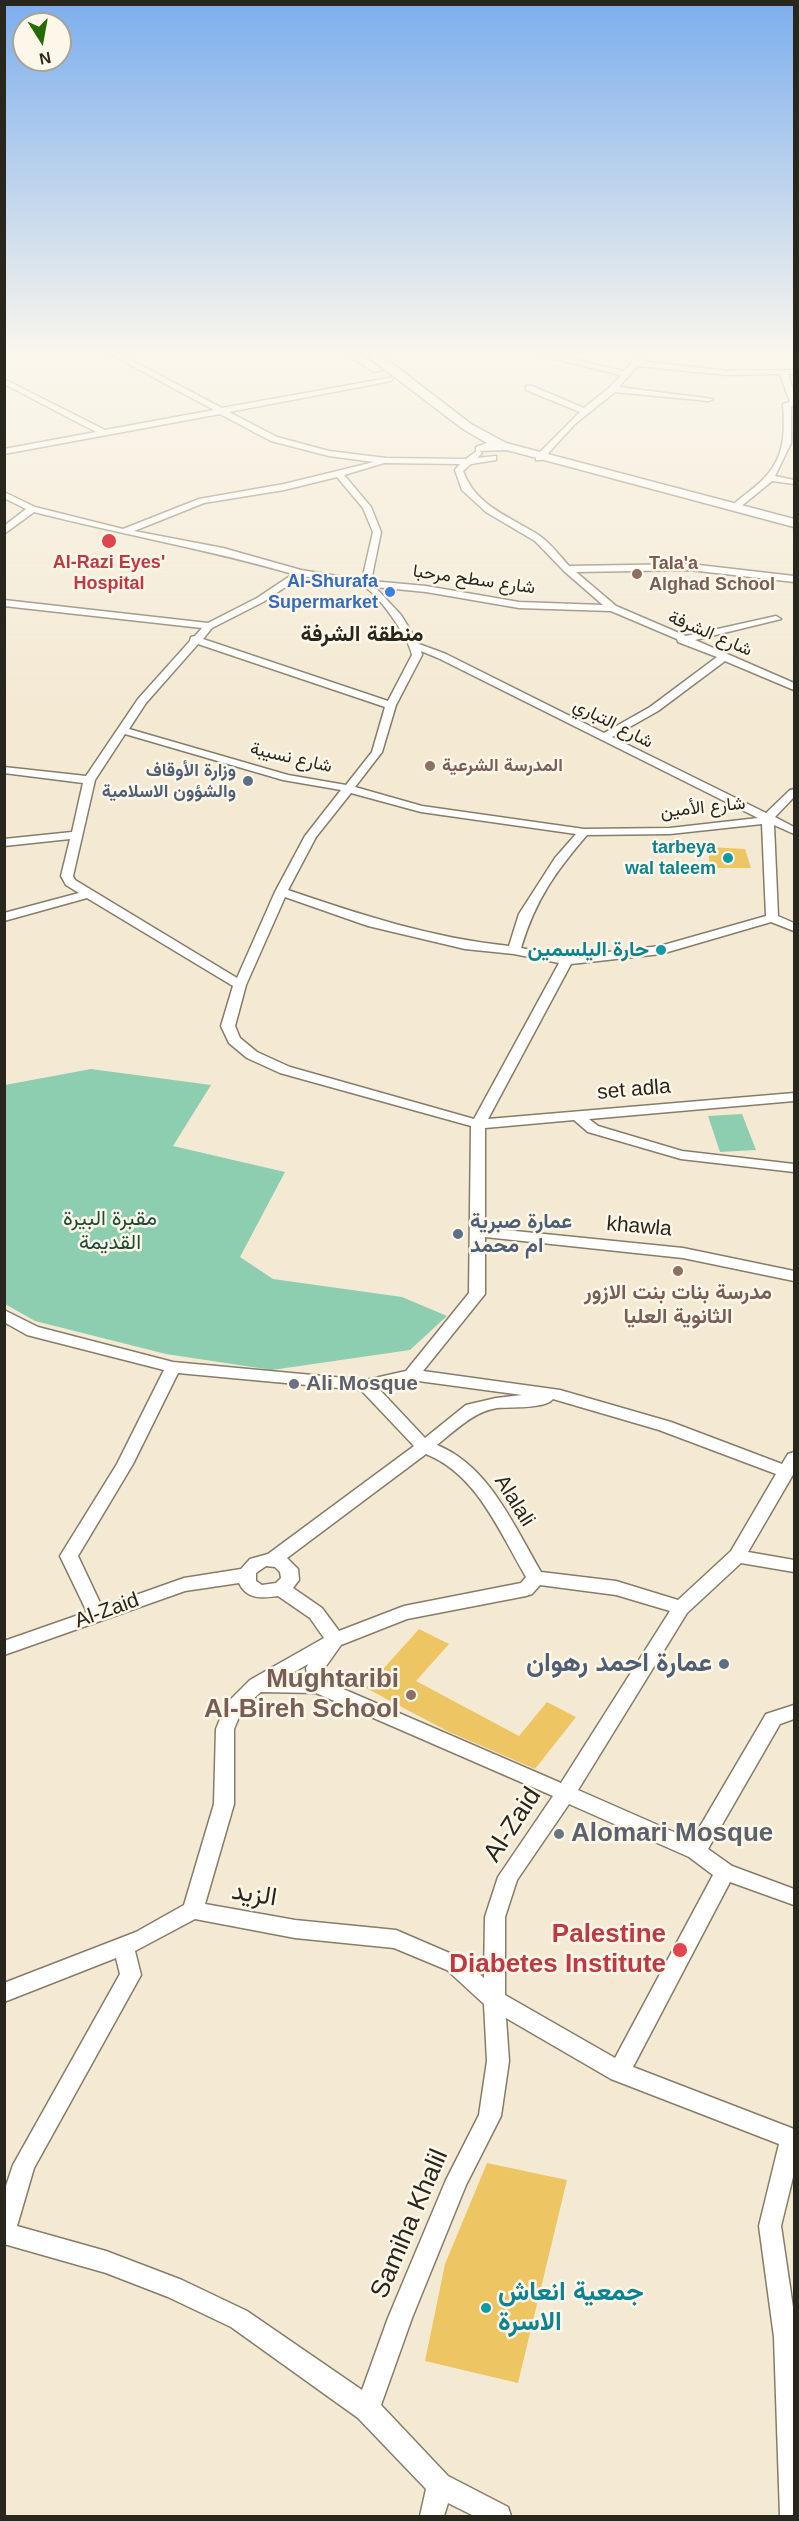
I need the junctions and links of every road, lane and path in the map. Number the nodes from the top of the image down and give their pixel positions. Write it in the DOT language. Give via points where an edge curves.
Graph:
graph roads {
  1 [pos="354,471"];
  2 [pos="459,471"];
  3 [pos="571,471"];
  4 [pos="591,471"];
  5 [pos="775,471"];
  6 [pos="340,475"];
  7 [pos="770,478"];
  8 [pos="795,482"];
  9 [pos="4,494"];
  10 [pos="736,506"];
  11 [pos="32,508"];
  12 [pos="795,524"];
  13 [pos="4,531"];
  14 [pos="795,531"];
  15 [pos="124,532"];
  16 [pos="567,569"];
  17 [pos="300,573"];
  18 [pos="795,579"];
  19 [pos="366,583"];
  20 [pos="4,603"];
  21 [pos="614,608"];
  22 [pos="776,619"];
  23 [pos="209,626"];
  24 [pos="194,639"];
  25 [pos="681,640"];
  26 [pos="417,646"];
  27 [pos="724,657"];
  28 [pos="795,687"];
  29 [pos="391,705"];
  30 [pos="122,730"];
  31 [pos="604,738"];
  32 [pos="4,770"];
  33 [pos="89,780"];
  34 [pos="346,788"];
  35 [pos="795,792"];
  36 [pos="768,820"];
  37 [pos="795,831"];
  38 [pos="584,832"];
  39 [pos="77,835"];
  40 [pos="4,843"];
  41 [pos="281,892"];
  42 [pos="87,894"];
  43 [pos="4,917"];
  44 [pos="771,918"];
  45 [pos="795,927"];
  46 [pos="514,950"];
  47 [pos="566,961"];
  48 [pos="240,985"];
  49 [pos="795,1097"];
  50 [pos="578,1116"];
  51 [pos="478,1124"];
  52 [pos="795,1168"];
  53 [pos="478,1232"];
  54 [pos="795,1276"];
  55 [pos="4,1315"];
  56 [pos="173,1367"];
  57 [pos="411,1375"];
  58 [pos="366,1384"];
  59 [pos="560,1395"];
  60 [pos="423,1446"];
  61 [pos="791,1465"];
  62 [pos="737,1556"];
  63 [pos="272,1560"];
  64 [pos="795,1566"];
  65 [pos="246,1575"];
  66 [pos="536,1578"];
  67 [pos="281,1589"];
  68 [pos="681,1608"];
  69 [pos="97,1614"];
  70 [pos="335,1640"];
  71 [pos="4,1648"];
  72 [pos="257,1685"];
  73 [pos="318,1686"];
  74 [pos="795,1712"];
  75 [pos="565,1794"];
  76 [pos="696,1851"];
  77 [pos="725,1872"];
  78 [pos="795,1897"];
  79 [pos="193,1910"];
  80 [pos="123,1946"];
  81 [pos="4,1993"];
  82 [pos="494,2000"];
  83 [pos="498,2061"];
  84 [pos="619,2072"];
  85 [pos="793,2139"];
  86 [pos="4,2232"];
  87 [pos="367,2409"];
  88 [pos="439,2485"];
  89 [pos="432,2517"];
  90 [pos="499,2517"];
  91 [pos="793,2517"];
  1 -- 6 [label="street"];
  2 -- 16 [label="street" via="465,488 489,510 538,539"];
  3 -- 14 [label="main road"];
  4 -- 10 [label="main road"];
  5 -- 7 [label="street"];
  6 -- 15 [label="street" via="202,501"];
  6 -- 19 [label="street" via="367,507 377,532"];
  7 -- 8 [label="street"];
  7 -- 10 [label="street"];
  9 -- 11 [label="street, شارع سطح مرحبا"];
  10 -- 12 [label="main road"];
  11 -- 13 [label="street"];
  11 -- 15 [label="street, شارع سطح مرحبا"];
  15 -- 17 [label="street, شارع سطح مرحبا" via="223,551"];
  16 -- 18 [label="street" via="690,567"];
  16 -- 21 [label="street"];
  17 -- 19 [label="street, شارع سطح مرحبا"];
  17 -- 23 [label="street" via="260,600"];
  19 -- 21 [label="street, شارع سطح مرحبا" via="426,588 519,605"];
  19 -- 26 [label="street"];
  20 -- 23 [label="street"];
  21 -- 25 [label="street, شارع الشرفة"];
  22 -- 25 [label="street"];
  23 -- 24 [label="street"];
  24 -- 29 [label="street"];
  24 -- 30 [label="street"];
  25 -- 27 [label="street, شارع الشرفة"];
  26 -- 29 [label="street, شارع نسيبة" via="417,656"];
  26 -- 31 [label="street, شارع التباري"];
  27 -- 28 [label="street, شارع الشرفة"];
  27 -- 31 [label="street" via="654,709"];
  29 -- 34 [label="street, شارع نسيبة" via="377,752"];
  30 -- 33 [label="street"];
  30 -- 34 [label="street, شارع نسيبة" via="287,778"];
  31 -- 36 [label="street, شارع التباري"];
  32 -- 33 [label="street"];
  33 -- 39 [label="street"];
  34 -- 38 [label="street, شارع الأمين" via="421,808"];
  34 -- 41 [label="street" via="311,836"];
  35 -- 36 [label="street" via="772,811"];
  36 -- 37 [label="street, شارع التباري"];
  36 -- 38 [label="street, شارع الأمين" via="670,831"];
  36 -- 44 [label="street, شارع الأمين"];
  38 -- 46 [label="street" via="559,860 525,914"];
  39 -- 40 [label="street"];
  39 -- 42 [label="street" via="67,876"];
  41 -- 46 [label="street" via="368,922 465,945"];
  41 -- 48 [label="street"];
  42 -- 43 [label="street"];
  42 -- 48 [label="street"];
  44 -- 45 [label="street"];
  44 -- 47 [label="street" via="661,950"];
  46 -- 47 [label="street"];
  47 -- 51 [label="street"];
  48 -- 51 [label="street" via="228,1026 234,1040 252,1055 285,1070"];
  49 -- 50 [label="street, set adla"];
  50 -- 51 [label="street, set adla"];
  50 -- 52 [label="street" via="593,1129 681,1155"];
  51 -- 53 [label="street"];
  53 -- 54 [label="street, khawla" via="683,1253"];
  53 -- 57 [label="street" via="477,1294"];
  55 -- 56 [label="street" via="33,1331"];
  56 -- 58 [label="street"];
  56 -- 69 [label="street" via="147,1425 69,1556"];
  57 -- 58 [label="street"];
  57 -- 59 [label="street"];
  58 -- 60 [label="street, Alalali"];
  59 -- 60 [label="street" via="472,1409"];
  59 -- 61 [label="street"];
  60 -- 63 [label="street"];
  60 -- 66 [label="street, Alalali" via="448,1455 484,1490"];
  61 -- 62 [label="street"];
  62 -- 64 [label="street"];
  62 -- 68 [label="street"];
  63 -- 65 [label="street" via="253,1565"];
  63 -- 67 [label="street" via="285,1564 291,1574"];
  65 -- 67 [label="street" via="249,1585 259,1592"];
  65 -- 69 [label="street, Al-Zaid" via="184,1585"];
  66 -- 68 [label="street" via="616,1588"];
  66 -- 70 [label="street" via="526,1589 404,1613"];
  67 -- 70 [label="street" via="316,1613"];
  68 -- 75 [label="street"];
  69 -- 71 [label="street, Al-Zaid"];
  70 -- 72 [label="street"];
  70 -- 73 [label="street" via="315,1668"];
  72 -- 73 [label="street"];
  72 -- 79 [label="street" via="235,1704 225,1729 224,1804"];
  73 -- 75 [label="street"];
  74 -- 76 [label="street" via="773,1719"];
  75 -- 76 [label="street, Al-Zaid"];
  75 -- 82 [label="street, Al-Zaid" via="508,1877 495,1917"];
  76 -- 77 [label="street, Al-Zaid"];
  77 -- 78 [label="street, Al-Zaid"];
  77 -- 84 [label="street"];
  79 -- 80 [label="street"];
  79 -- 82 [label="street, الزيد" via="295,1929 396,1939 454,1964"];
  80 -- 81 [label="street"];
  80 -- 86 [label="street" via="131,1975 24,2165"];
  82 -- 83 [label="street, Al-Zaid"];
  82 -- 84 [label="street, الزيد"];
  83 -- 87 [label="street, Samiha Khalil" via="490,2116 457,2180"];
  84 -- 85 [label="street, الزيد"];
  85 -- 91 [label="street" via="770,2226 786,2337"];
  86 -- 87 [label="street" via="106,2262 239,2319"];
  87 -- 88 [label="street"];
  88 -- 89 [label="street"];
  88 -- 90 [label="street"];
}
